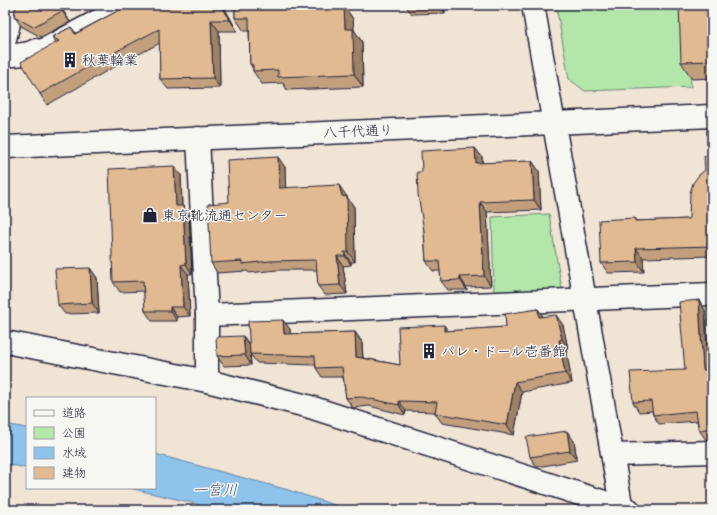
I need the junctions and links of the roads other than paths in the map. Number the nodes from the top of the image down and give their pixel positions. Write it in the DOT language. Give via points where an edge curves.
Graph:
graph roads {
  1 [pos="17,5"];
  2 [pos="120,5"];
  3 [pos="533,5"];
  4 [pos="36,50"];
  5 [pos="5,55"];
  6 [pos="712,116"];
  7 [pos="554,123"];
  8 [pos="198,138"];
  9 [pos="5,147"];
  10 [pos="712,294"];
  11 [pos="586,300"];
  12 [pos="207,315"];
  13 [pos="5,342"];
  14 [pos="207,381"];
  15 [pos="712,452"];
  16 [pos="613,455"];
  17 [pos="624,509"];
  1 -- 5 [label="lane"];
  2 -- 4 [label="lane"];
  3 -- 7 [label="street"];
  4 -- 5 [label="street" via="26,54"];
  6 -- 7 [label="street, 八千代通り"];
  7 -- 8 [label="street, 八千代通り"];
  7 -- 11 [label="street"];
  8 -- 9 [label="street, 八千代通り"];
  8 -- 12 [label="street"];
  10 -- 11 [label="street"];
  11 -- 12 [label="street"];
  11 -- 16 [label="street"];
  12 -- 14 [label="street"];
  13 -- 14 [label="street"];
  14 -- 17 [label="street" via="307,406"];
  15 -- 16 [label="street"];
  16 -- 17 [label="street"];
}
